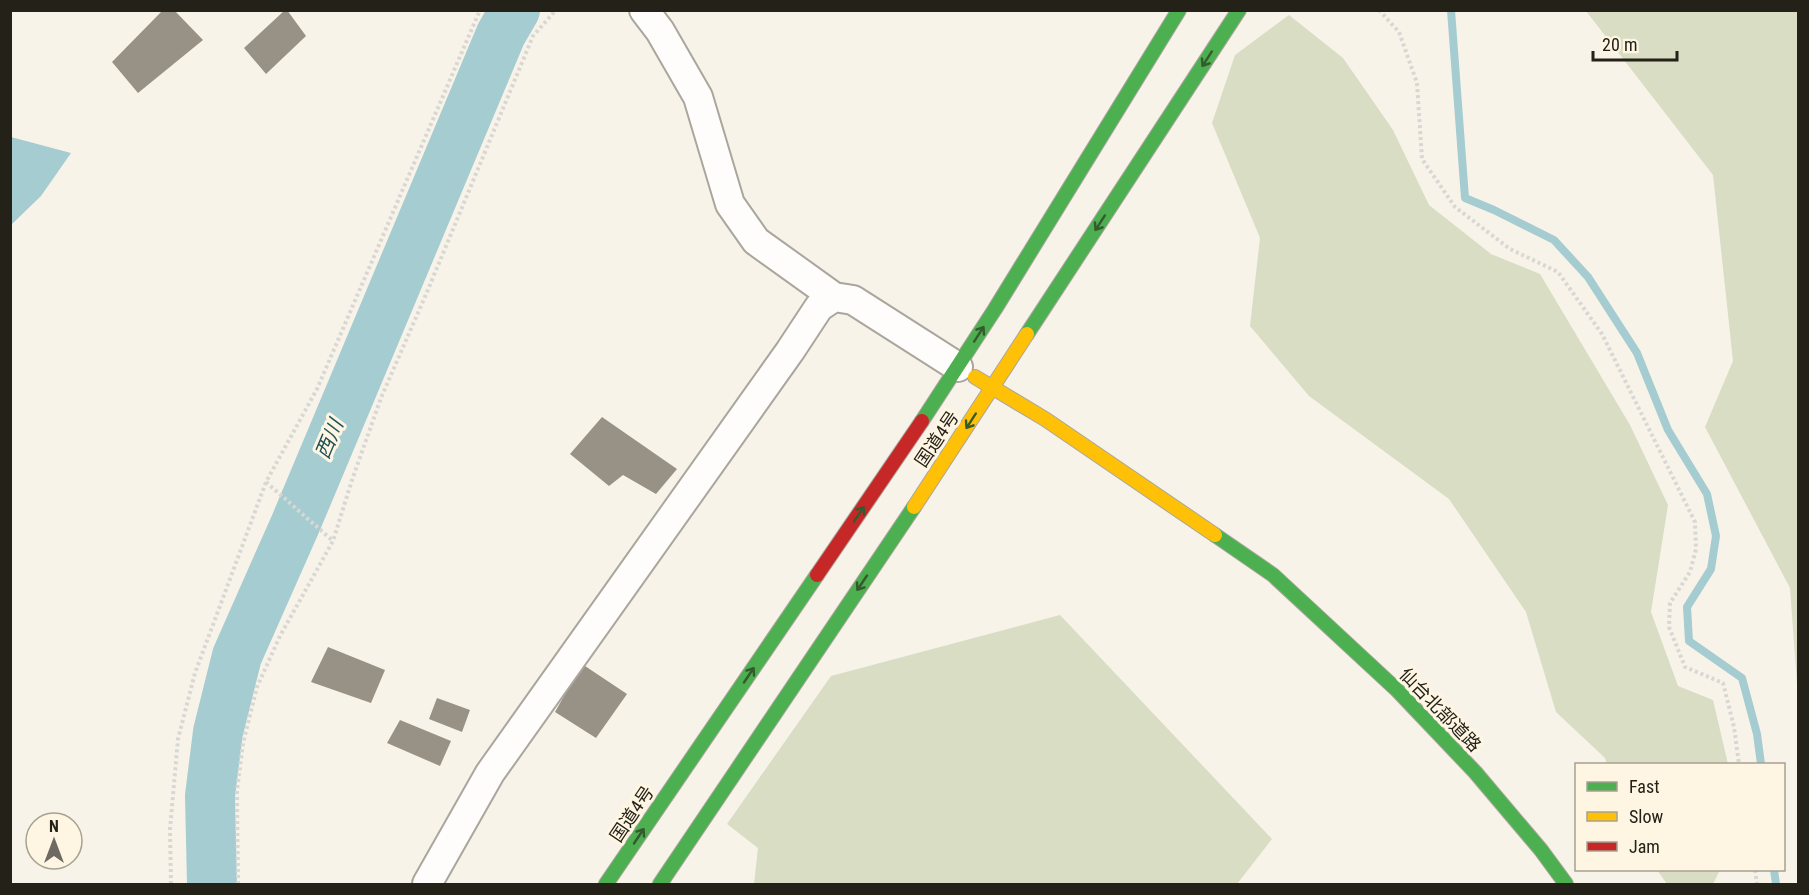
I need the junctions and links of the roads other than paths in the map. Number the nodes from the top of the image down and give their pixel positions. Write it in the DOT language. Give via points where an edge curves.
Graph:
graph roads {
  1 [pos="644,10"];
  2 [pos="1179,10"];
  3 [pos="1239,10"];
  4 [pos="834,297"];
  5 [pos="958,367"];
  6 [pos="992,388"];
  7 [pos="427,885"];
  8 [pos="606,885"];
  9 [pos="660,885"];
  10 [pos="1566,885"];
  1 -- 4 [label="street" via="698,97 730,204 756,241"];
  5 -- 2 [label="highway, 国道4号, one-way"];
  3 -- 6 [label="highway, 国道4号, one-way"];
  4 -- 5 [label="street" via="853,300"];
  4 -- 7 [label="street" via="819,307 490,773"];
  5 -- 6 [label="highway, 仙台北部道路"];
  8 -- 5 [label="highway, 国道4号, one-way"];
  6 -- 9 [label="highway, 国道4号, one-way"];
  6 -- 10 [label="highway, 仙台北部道路" via="1045,419 1273,575 1397,690 1541,850"];
}
